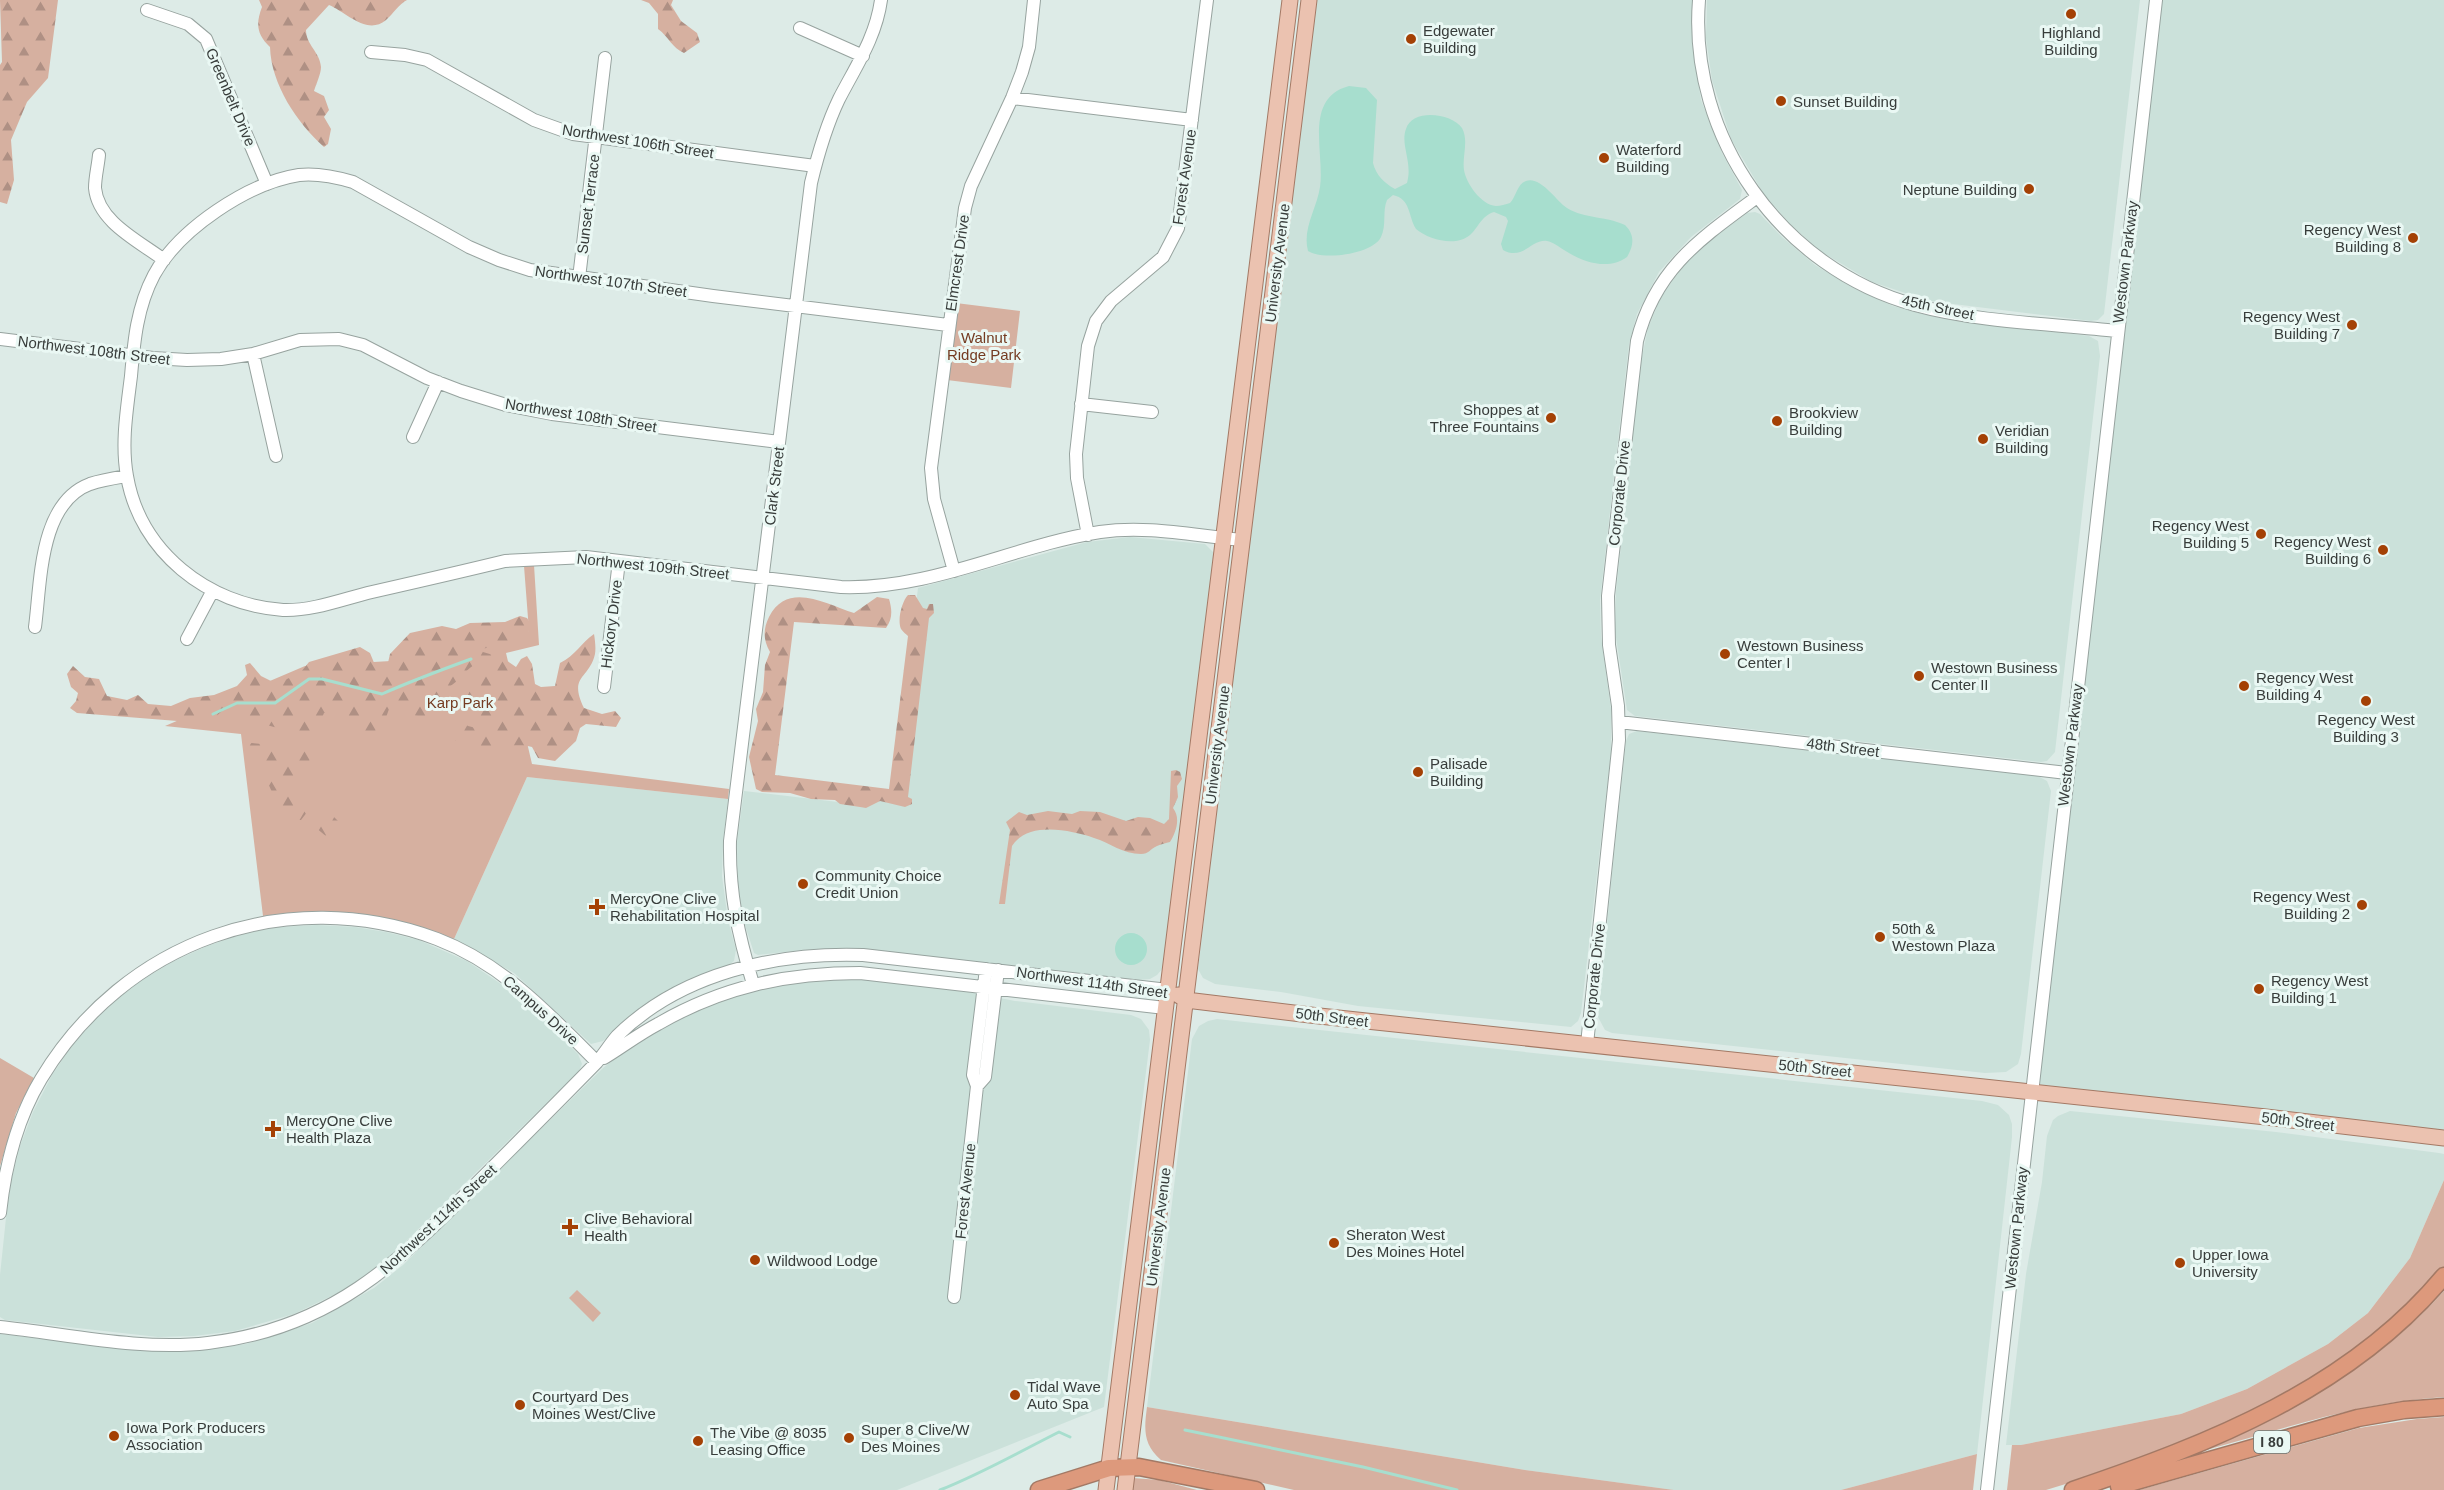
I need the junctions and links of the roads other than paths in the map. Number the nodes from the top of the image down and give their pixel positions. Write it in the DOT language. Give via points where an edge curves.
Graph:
graph roads {
  1 [pos="882,0"];
  2 [pos="1034,0"];
  3 [pos="1207,0"];
  4 [pos="1290,0"];
  5 [pos="1309,0"];
  6 [pos="1700,0"];
  7 [pos="2156,0"];
  8 [pos="147,10"];
  9 [pos="800,28"];
  10 [pos="371,52"];
  11 [pos="863,56"];
  12 [pos="605,58"];
  13 [pos="1012,98"];
  14 [pos="1192,120"];
  15 [pos="596,138"];
  16 [pos="99,155"];
  17 [pos="815,166"];
  18 [pos="267,184"];
  19 [pos="1757,197"];
  20 [pos="164,260"];
  21 [pos="579,278"];
  22 [pos="796,306"];
  23 [pos="948,324"];
  24 [pos="2117,331"];
  25 [pos="2,339"];
  26 [pos="253,354"];
  27 [pos="133,355"];
  28 [pos="438,382"];
  29 [pos="1081,404"];
  30 [pos="1152,412"];
  31 [pos="414,436"];
  32 [pos="779,442"];
  33 [pos="276,456"];
  34 [pos="127,476"];
  35 [pos="1088,535"];
  36 [pos="1223,538"];
  37 [pos="1242,540"];
  38 [pos="619,561"];
  39 [pos="954,571"];
  40 [pos="763,578"];
  41 [pos="212,592"];
  42 [pos="35,627"];
  43 [pos="187,639"];
  44 [pos="604,687"];
  45 [pos="1619,722"];
  46 [pos="2067,772"];
  47 [pos="748,966"];
  48 [pos="992,969"];
  49 [pos="753,984"];
  50 [pos="990,988"];
  51 [pos="1168,990"];
  52 [pos="1186,1000"];
  53 [pos="1165,1008"];
  54 [pos="1587,1044"];
  55 [pos="597,1062"];
  56 [pos="2031,1091"];
  57 [pos="2444,1138"];
  58 [pos="0,1213"];
  59 [pos="2444,1276"];
  60 [pos="954,1297"];
  61 [pos="0,1327"];
  62 [pos="2444,1407"];
  63 [pos="1128,1467"];
  64 [pos="1109,1468"];
  65 [pos="1206,1481"];
  66 [pos="1039,1490"];
  67 [pos="1106,1490"];
  68 [pos="1125,1490"];
  69 [pos="1238,1490"];
  70 [pos="1256,1490"];
  71 [pos="1987,1490"];
  72 [pos="2073,1490"];
  73 [pos="2103,1490"];
  1 -- 11 [label="street, Clark Street"];
  2 -- 13 [label="street, Elmcrest Drive" via="1029,46"];
  3 -- 14 [label="street, Forest Avenue"];
  4 -- 36 [label="main road, University Avenue"];
  5 -- 37 [label="main road, University Avenue"];
  6 -- 19 [label="street" via="1700,48 1711,106 1723,139"];
  7 -- 24 [label="street, Westown Parkway"];
  8 -- 18 [label="street, Greenbelt Drive" via="188,24 206,39"];
  9 -- 11 [label="street"];
  10 -- 15 [label="street, Northwest 106th Street" via="427,60 534,120"];
  11 -- 17 [label="street, Clark Street" via="827,126"];
  12 -- 15 [label="street, Sunset Terrace"];
  13 -- 14 [label="street"];
  13 -- 23 [label="street, Elmcrest Drive" via="965,208"];
  14 -- 29 [label="street, Forest Avenue" via="1178,228 1163,256 1111,301 1096,321 1088,346"];
  15 -- 17 [label="street, Northwest 106th Street"];
  15 -- 21 [label="street, Sunset Terrace"];
  16 -- 20 [label="street" via="95,187 104,213"];
  17 -- 22 [label="street, Clark Street"];
  18 -- 20 [label="street, Northwest 107th Street" via="198,224"];
  18 -- 21 [label="street, Northwest 107th Street" via="312,174 353,182 499,260"];
  19 -- 24 [label="street, 45th Street" via="1819,259 1863,285 1900,300 1958,313"];
  19 -- 45 [label="street, Corporate Drive" via="1699,240 1678,261 1655,292 1640,328 1608,596 1609,645"];
  20 -- 27 [label="street, Northwest 107th Street" via="140,308"];
  21 -- 22 [label="street, Northwest 107th Street"];
  22 -- 23 [label="street, Northwest 107th Street"];
  22 -- 32 [label="street, Clark Street"];
  23 -- 39 [label="street, Elmcrest Drive" via="931,479"];
  24 -- 46 [label="street, Westown Parkway"];
  25 -- 27 [label="street, Northwest 108th Street"];
  26 -- 27 [label="street, Northwest 108th Street" via="187,360"];
  26 -- 28 [label="street, Northwest 108th Street" via="300,340 339,339 363,345"];
  26 -- 33 [label="street"];
  27 -- 34 [label="street, Northwest 109th Street" via="125,425"];
  28 -- 31 [label="street"];
  28 -- 32 [label="street, Northwest 108th Street" via="506,405 552,414"];
  29 -- 30 [label="street"];
  29 -- 35 [label="street, Forest Avenue" via="1077,478"];
  32 -- 40 [label="street, Clark Street"];
  34 -- 41 [label="street, Northwest 109th Street" via="135,506 151,536 172,561"];
  34 -- 42 [label="street" via="89,484 70,496 56,513 47,541"];
  35 -- 36 [label="street, Northwest 109th Street" via="1157,530"];
  35 -- 39 [label="street, Northwest 109th Street"];
  36 -- 37 [label="street, Northwest 109th Street"];
  36 -- 51 [label="main road, University Avenue"];
  37 -- 52 [label="main road, University Avenue"];
  38 -- 40 [label="street, Northwest 109th Street"];
  38 -- 41 [label="street, Northwest 109th Street" via="586,557 505,561 297,610 236,602"];
  38 -- 44 [label="street, Hickory Drive"];
  39 -- 40 [label="street, Northwest 109th Street" via="866,588"];
  40 -- 47 [label="street, Clark Street" via="730,841 729,877"];
  41 -- 43 [label="street"];
  45 -- 46 [label="street, 48th Street"];
  45 -- 54 [label="street, Corporate Drive"];
  46 -- 56 [label="street, Westown Parkway"];
  47 -- 48 [label="street, Northwest 114th Street" via="789,957 836,954"];
  47 -- 49 [label="street, Clark Street"];
  47 -- 55 [label="street, Northwest 114th Street" via="712,977 656,1006 616,1037"];
  48 -- 50 [label="street, Forest Avenue"];
  48 -- 51 [label="street, Northwest 114th Street"];
  49 -- 50 [label="street, Northwest 114th Street" via="832,973"];
  49 -- 55 [label="street, Northwest 114th Street" via="691,1007"];
  50 -- 53 [label="street, Northwest 114th Street"];
  50 -- 60 [label="street, Forest Avenue" via="973,1075 977,1086"];
  51 -- 52 [label="main road, Northwest 114th Street"];
  51 -- 53 [label="main road, University Avenue"];
  52 -- 53 [label="main road, Northwest 114th Street"];
  52 -- 54 [label="main road, 50th Street"];
  52 -- 63 [label="main road, University Avenue"];
  53 -- 64 [label="main road, University Avenue"];
  54 -- 56 [label="main road, 50th Street"];
  55 -- 58 [label="street, Campus Drive" via="509,978 438,940 405,929 335,918 264,922 204,938 158,960 116,990 85,1020 39,1081 21,1121 9,1160"];
  55 -- 61 [label="street, Northwest 114th Street" via="406,1253 363,1286 305,1318 232,1339 181,1344 133,1343"];
  56 -- 57 [label="main road, 50th Street"];
  56 -- 71 [label="street, Westown Parkway"];
  59 -- 72 [label="highway" via="2391,1332 2305,1392 2165,1458"];
  62 -- 73 [label="highway, I 80" via="2358,1418"];
  63 -- 64 [label="highway"];
  63 -- 65 [label="highway"];
  63 -- 68 [label="main road, University Avenue"];
  64 -- 66 [label="highway"];
  64 -- 67 [label="main road, University Avenue"];
  65 -- 69 [label="highway"];
  65 -- 70 [label="highway"];
}
